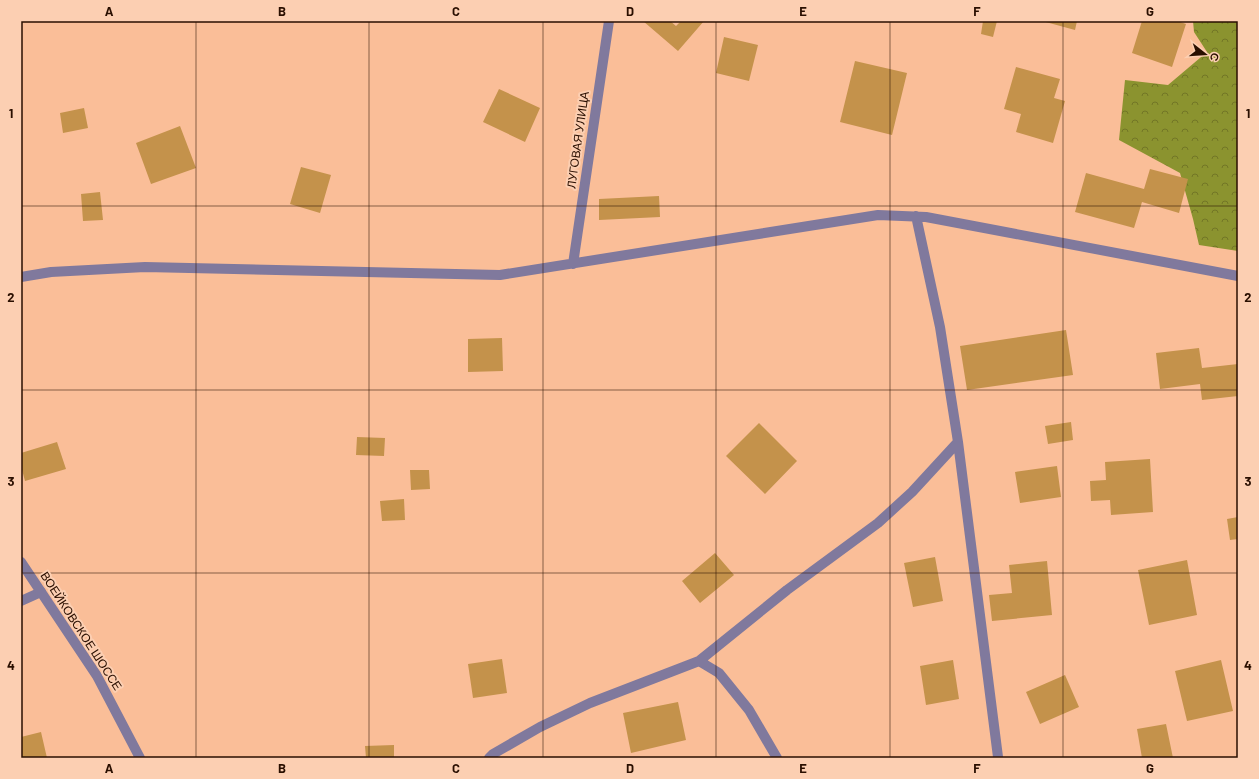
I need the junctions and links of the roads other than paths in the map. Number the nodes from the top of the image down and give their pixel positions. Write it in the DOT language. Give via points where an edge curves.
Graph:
graph roads {
  1 [pos="609,21"];
  2 [pos="916,216"];
  3 [pos="573,264"];
  4 [pos="1238,276"];
  5 [pos="21,277"];
  6 [pos="958,442"];
  7 [pos="21,562"];
  8 [pos="41,592"];
  9 [pos="21,601"];
  10 [pos="699,661"];
  11 [pos="140,758"];
  12 [pos="489,758"];
  13 [pos="777,758"];
  14 [pos="998,758"];
  1 -- 3 [label="street, ЛУГОВАЯ УЛИЦА"];
  2 -- 3 [label="street" via="878,215"];
  2 -- 4 [label="street"];
  2 -- 6 [label="street" via="940,327"];
  3 -- 5 [label="street" via="500,275 145,267 52,272"];
  6 -- 10 [label="street" via="912,492 878,523 787,590"];
  6 -- 14 [label="street"];
  7 -- 8 [label="street, ВОЕЙКОВСКОЕ ШОССЕ"];
  8 -- 9 [label="street"];
  8 -- 11 [label="street, ВОЕЙКОВСКОЕ ШОССЕ" via="97,676"];
  10 -- 12 [label="street" via="590,703 540,727"];
  10 -- 13 [label="street" via="719,673 734,691 749,710"];
}
